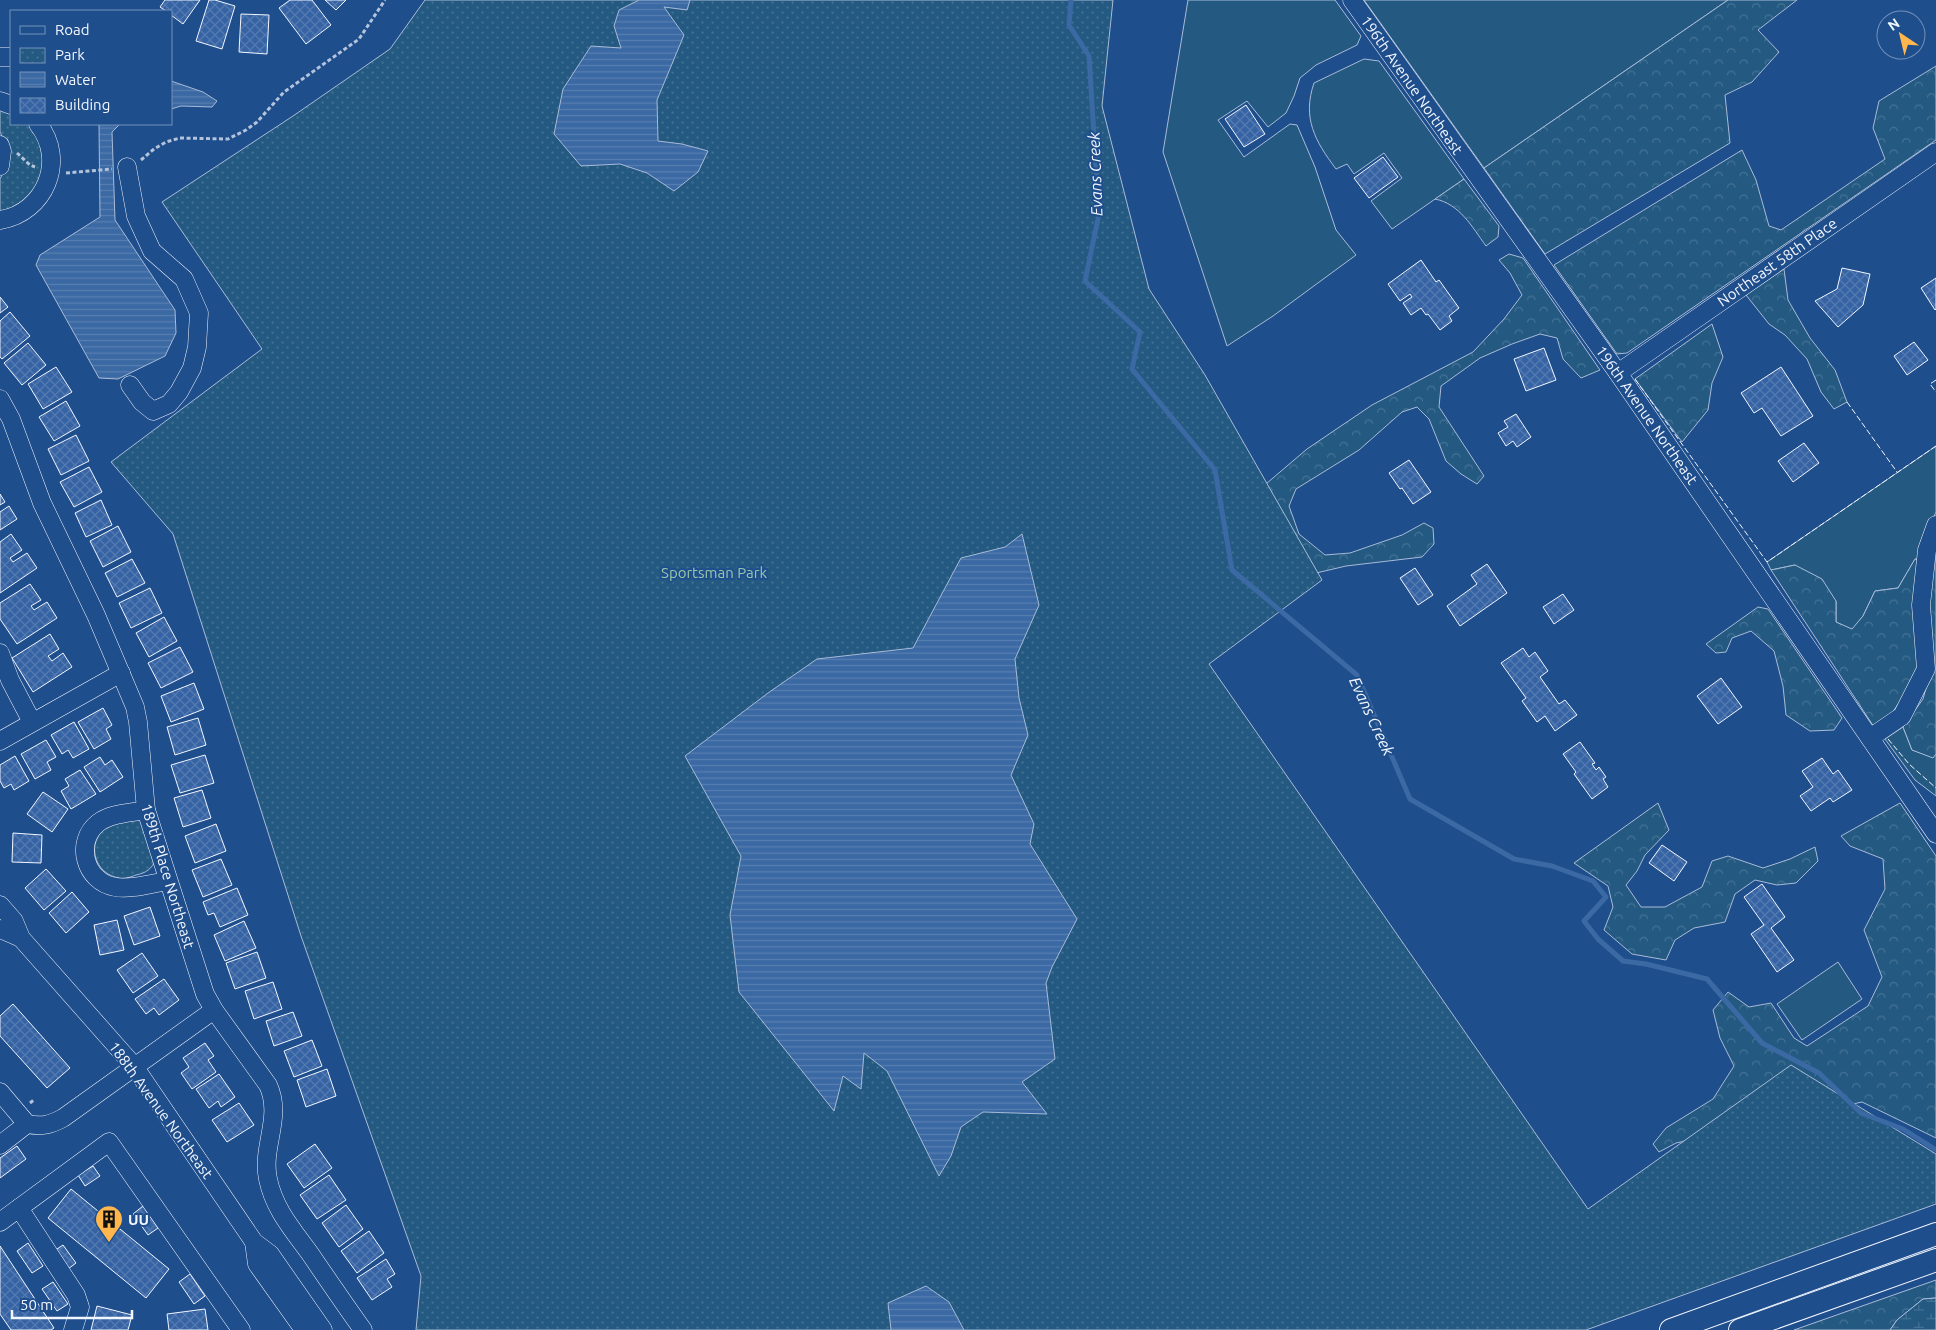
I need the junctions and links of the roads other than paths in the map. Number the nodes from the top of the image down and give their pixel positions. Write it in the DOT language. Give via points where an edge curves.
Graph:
graph roads {
  1 [pos="1352,0"];
  2 [pos="39,125"];
  3 [pos="0,146"];
  4 [pos="1936,152"];
  5 [pos="0,166"];
  6 [pos="124,167"];
  7 [pos="0,220"];
  8 [pos="1618,373"];
  9 [pos="130,385"];
  10 [pos="0,399"];
  11 [pos="1936,525"];
  12 [pos="0,653"];
  13 [pos="121,673"];
  14 [pos="32,722"];
  15 [pos="1870,738"];
  16 [pos="0,741"];
  17 [pos="146,810"];
  18 [pos="1920,810"];
  19 [pos="1936,819"];
  20 [pos="1936,834"];
  21 [pos="168,881"];
  22 [pos="0,906"];
  23 [pos="0,929"];
  24 [pos="21,938"];
  25 [pos="214,1010"];
  26 [pos="134,1066"];
  27 [pos="0,1092"];
  28 [pos="27,1124"];
  29 [pos="0,1145"];
  30 [pos="19,1208"];
  31 [pos="0,1222"];
  32 [pos="1936,1234"];
  33 [pos="254,1242"];
  34 [pos="1936,1260"];
  35 [pos="73,1330"];
  36 [pos="241,1330"];
  37 [pos="304,1330"];
  38 [pos="324,1330"];
  39 [pos="363,1330"];
  40 [pos="1671,1330"];
  41 [pos="1740,1330"];
  1 -- 8 [label="street, 196th Avenue Northeast"];
  2 -- 7 [label="street" via="50,146 48,182 29,209"];
  3 -- 5 [label="street"];
  4 -- 8 [label="street, Northeast 58th Place"];
  6 -- 9 [label="street" via="136,216 152,251 184,279 199,314 192,368 169,404 153,412"];
  8 -- 15 [label="street, 196th Avenue Northeast"];
  10 -- 13 [label="street, 189th Place Northeast" via="11,419 42,504"];
  11 -- 15 [label="street" via="1928,550 1921,605 1926,669 1902,716"];
  12 -- 14 [label="street"];
  13 -- 14 [label="street"];
  13 -- 17 [label="street, 189th Place Northeast" via="138,722"];
  14 -- 16 [label="street"];
  15 -- 18 [label="street, 196th Avenue Northeast"];
  17 -- 21 [label="street, 189th Place Northeast"];
  17 -- 21 [label="street" via="109,817 99,823 90,832 84,855 94,877 116,888"];
  18 -- 19 [label="street"];
  18 -- 20 [label="street, 196th Avenue Northeast"];
  21 -- 25 [label="street, 189th Place Northeast" via="205,994"];
  22 -- 24 [label="street, 188th Avenue Northeast" via="14,921"];
  23 -- 24 [label="street, 188th Avenue Northeast"];
  24 -- 26 [label="street, 188th Avenue Northeast"];
  25 -- 26 [label="street"];
  25 -- 39 [label="street, 189th Place Northeast" via="273,1096 273,1126 266,1166 276,1204"];
  26 -- 28 [label="street" via="51,1125"];
  26 -- 33 [label="street, 188th Avenue Northeast"];
  27 -- 28 [label="street"];
  28 -- 29 [label="street"];
  30 -- 31 [label="street"];
  30 -- 35 [label="street" via="76,1295 80,1307"];
  30 -- 36 [label="street" via="109,1142"];
  32 -- 40 [label="main road"];
  33 -- 37 [label="street, 188th Avenue Northeast" via="258,1264"];
  33 -- 38 [label="street, 188th Avenue Northeast" via="270,1254"];
  34 -- 41 [label="main road"];
}
